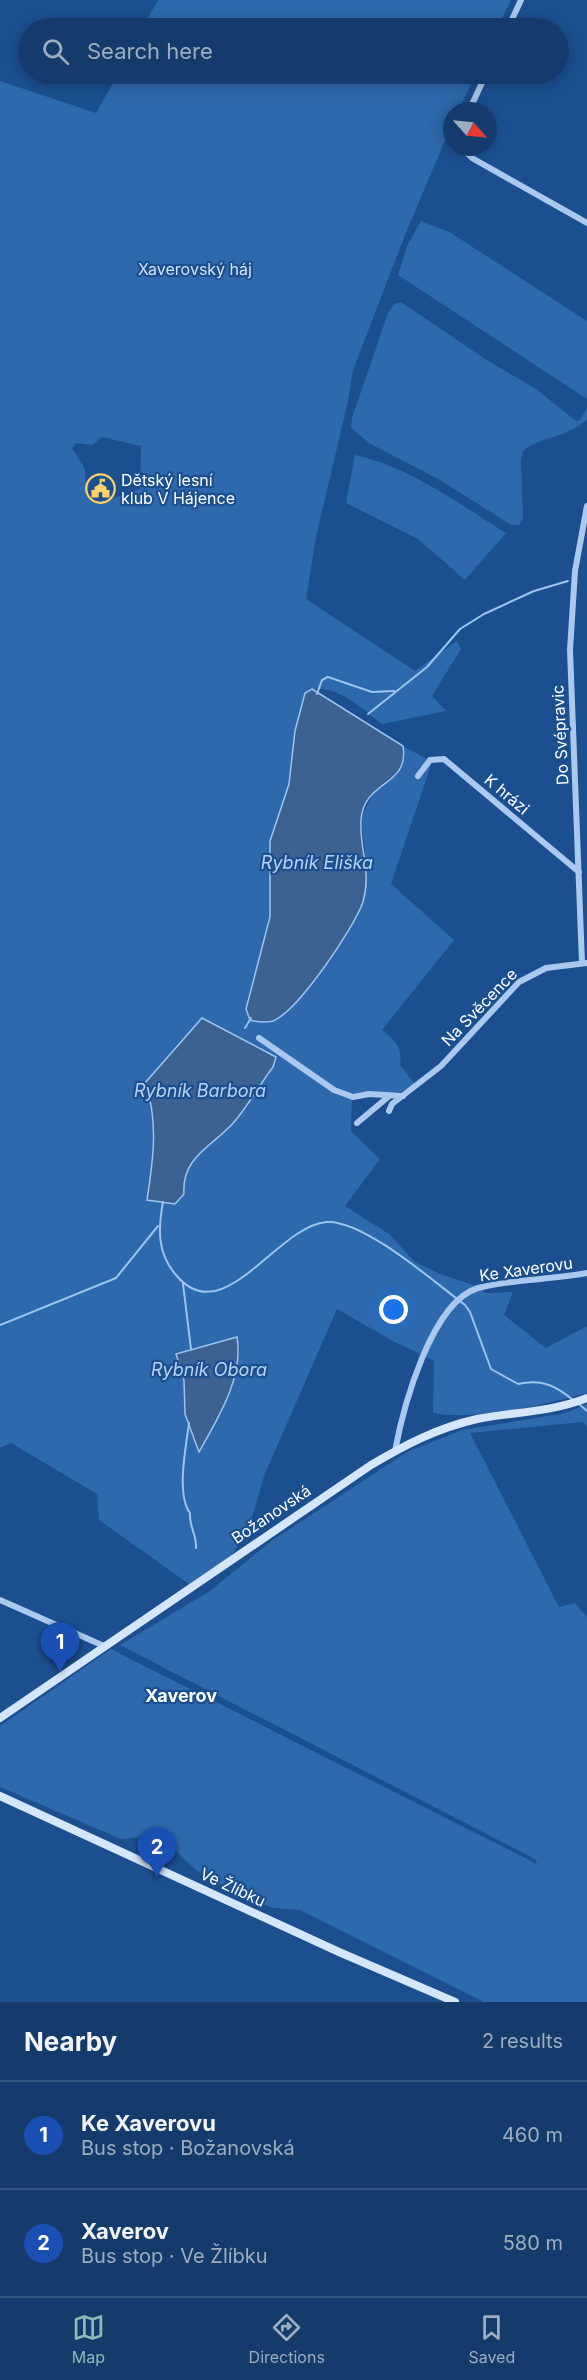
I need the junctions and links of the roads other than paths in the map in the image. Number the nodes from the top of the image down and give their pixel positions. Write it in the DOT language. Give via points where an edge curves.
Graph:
graph roads {
  1 [pos="521,0"];
  2 [pos="513,18"];
  3 [pos="481,84"];
  4 [pos="473,102"];
  5 [pos="470,156"];
  6 [pos="587,223"];
  7 [pos="587,506"];
  8 [pos="418,776"];
  9 [pos="579,872"];
  10 [pos="584,963"];
  11 [pos="259,1038"];
  12 [pos="392,1095"];
  13 [pos="403,1096"];
  14 [pos="388,1111"];
  15 [pos="357,1123"];
  16 [pos="587,1273"];
  17 [pos="580,1400"];
  18 [pos="395,1451"];
  19 [pos="0,1600"];
  20 [pos="104,1646"];
  21 [pos="0,1718"];
  22 [pos="0,1796"];
  23 [pos="455,2002"];
  1 -- 2 [label="street"];
  3 -- 4 [label="street"];
  5 -- 6 [label="street"];
  7 -- 9 [label="street, Do Svépravic" via="575,571 570,650"];
  8 -- 9 [label="street, K hrázi" via="430,760 444,759"];
  9 -- 10 [label="street, Do Svépravic"];
  10 -- 13 [label="street, Na Svěcence" via="546,968 519,982 441,1066"];
  11 -- 12 [label="street" via="334,1090 353,1097"];
  12 -- 13 [label="street"];
  12 -- 15 [label="street"];
  13 -- 14 [label="street, Na Svěcence"];
  16 -- 18 [label="street, Ke Xaverovu" via="477,1288 458,1300 444,1314 427,1349 400,1425"];
  17 -- 18 [label="street, Božanovská" via="454,1425"];
  18 -- 20 [label="street, Božanovská"];
  19 -- 20 [label="street"];
  20 -- 21 [label="street, Božanovská"];
  22 -- 23 [label="street, Ve Žlíbku"];
}
